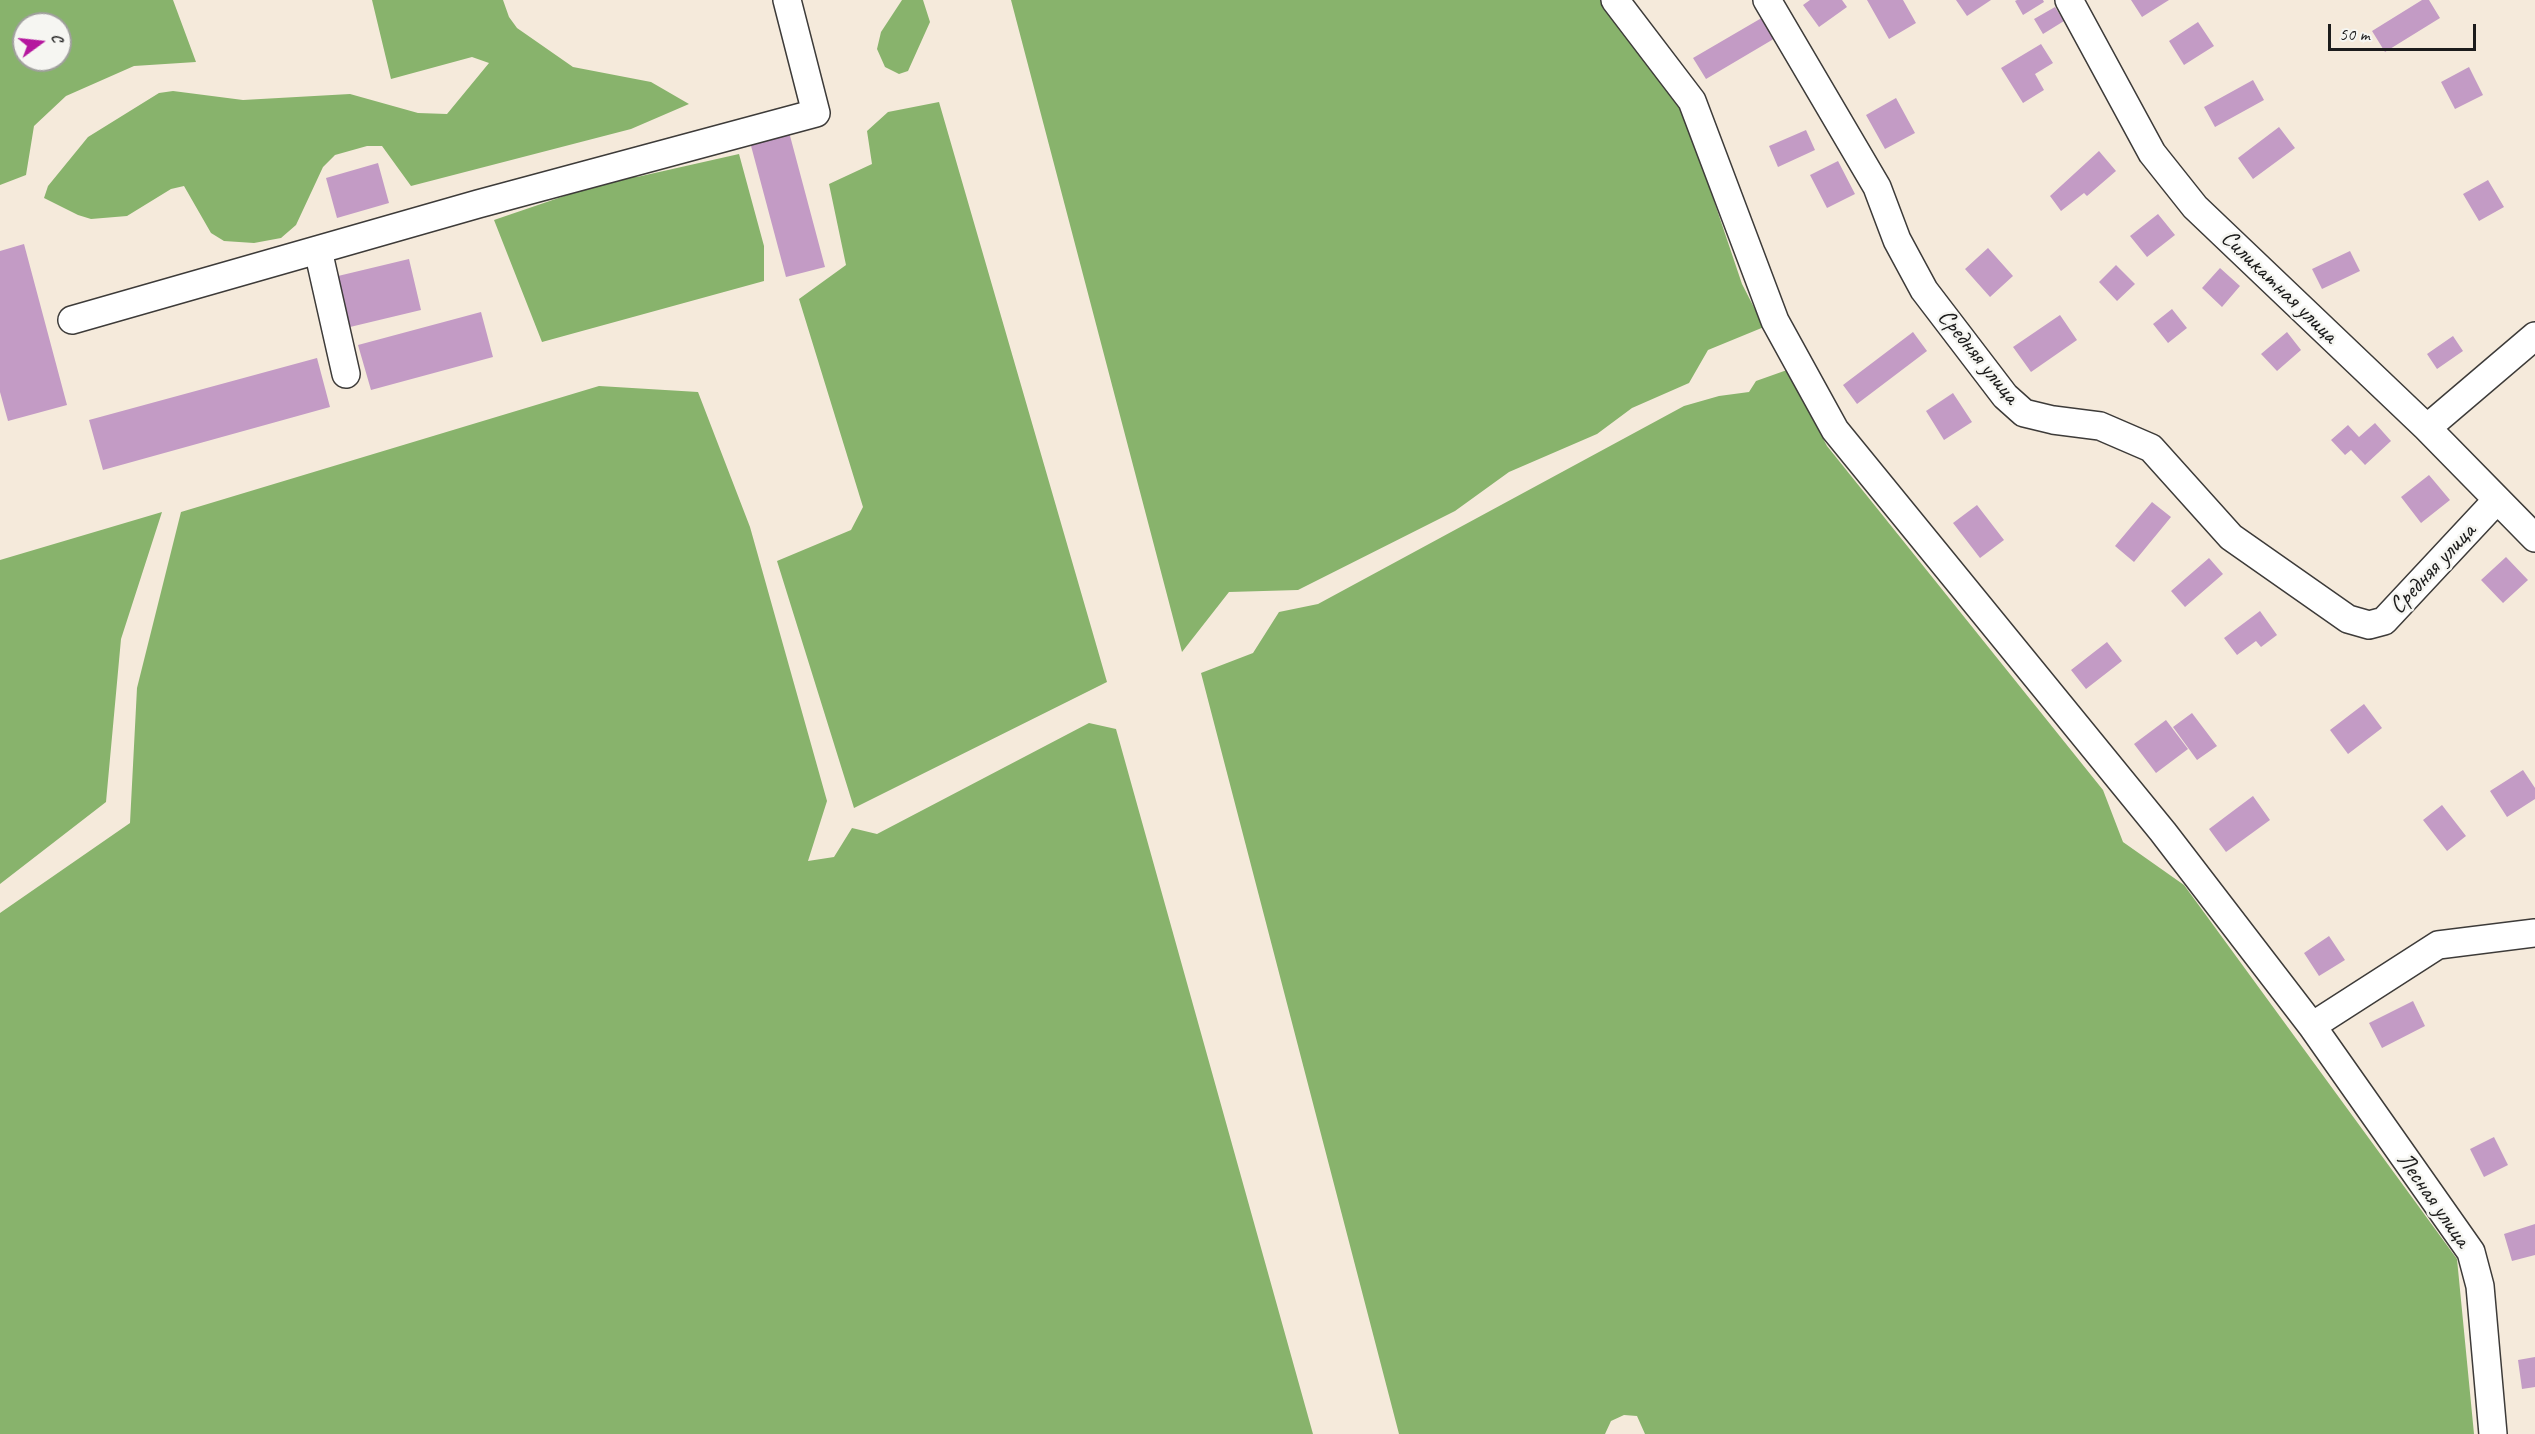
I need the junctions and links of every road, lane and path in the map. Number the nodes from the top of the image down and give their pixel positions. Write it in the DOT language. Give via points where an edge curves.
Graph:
graph roads {
  1 [pos="787,0"];
  2 [pos="1614,0"];
  3 [pos="1767,0"];
  4 [pos="2069,0"];
  5 [pos="318,250"];
  6 [pos="72,320"];
  7 [pos="2535,336"];
  8 [pos="346,374"];
  9 [pos="2427,428"];
  10 [pos="2496,501"];
  11 [pos="2535,538"];
  12 [pos="2535,933"];
  13 [pos="2312,1026"];
  14 [pos="2493,1434"];
  1 -- 5 [label="street" via="816,113"];
  2 -- 13 [label="street, Лесная улица" via="1692,100 1775,321 1835,430 2163,832"];
  3 -- 10 [label="street, Средняя улица" via="1877,187 1897,240 1924,290 2005,396 2024,412 2100,426 2151,448 2231,537 2348,619 2369,625 2384,621"];
  4 -- 9 [label="street, Силикатная улица" via="2152,153 2195,207"];
  5 -- 6 [label="street"];
  5 -- 8 [label="street"];
  7 -- 9 [label="street"];
  9 -- 10 [label="street, Силикатная улица"];
  10 -- 11 [label="street, Силикатная улица"];
  12 -- 13 [label="street" via="2438,945"];
  13 -- 14 [label="street, Лесная улица" via="2471,1252 2480,1286"];
}
